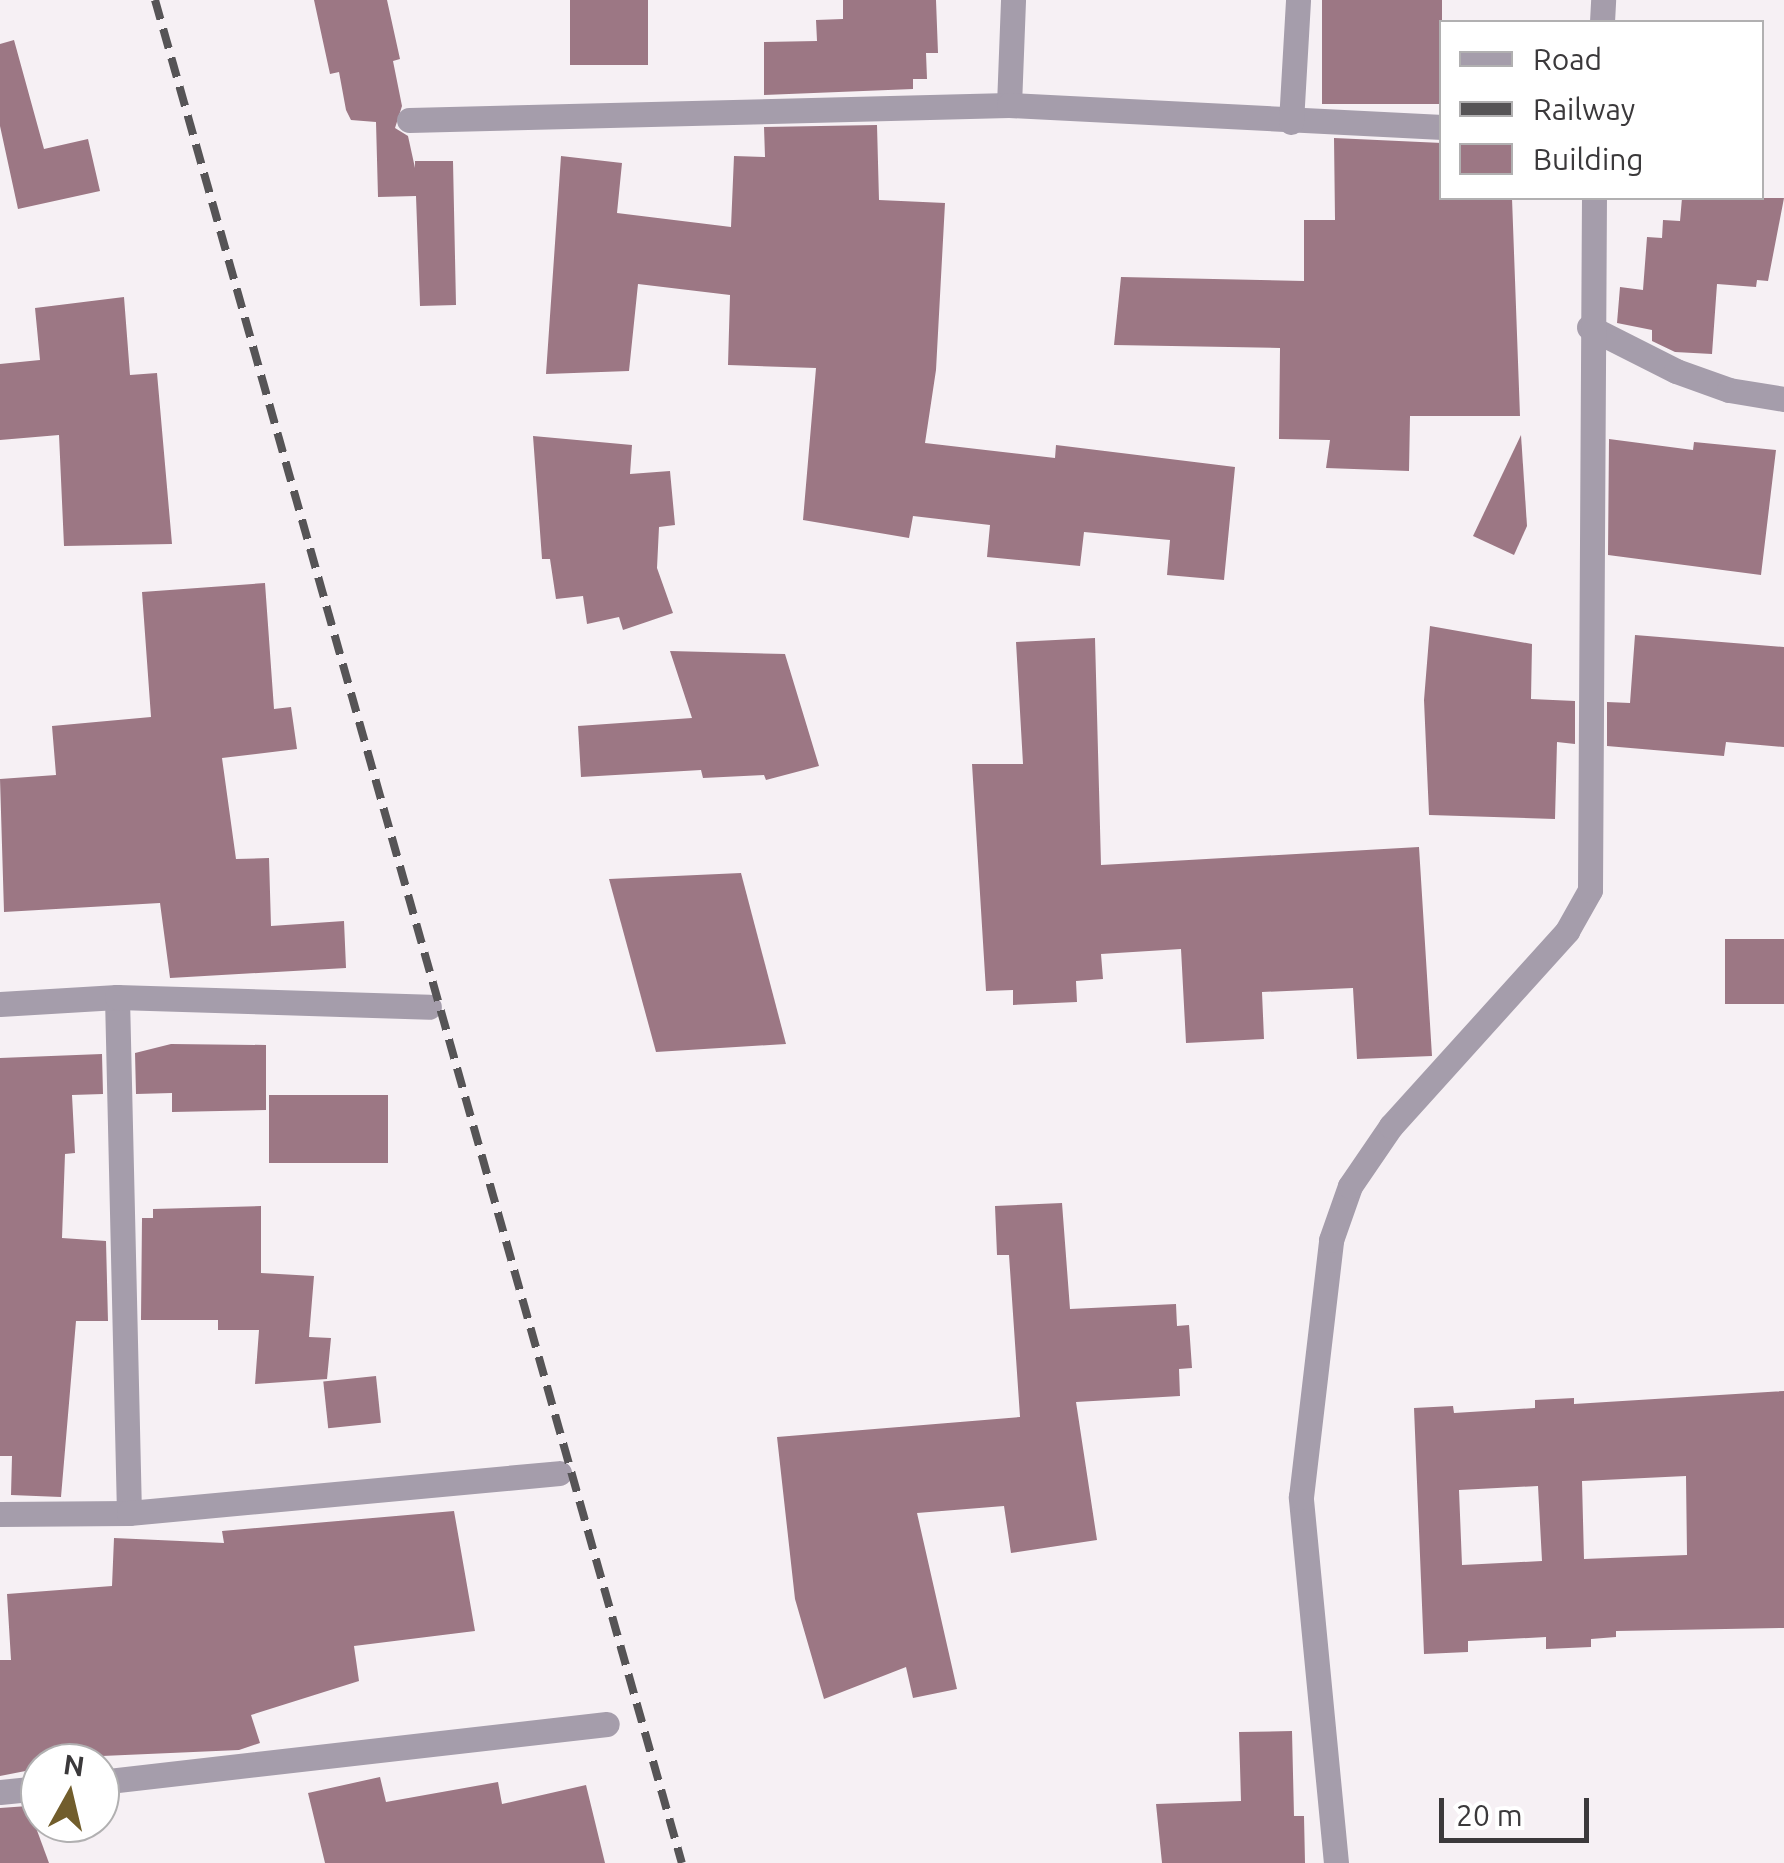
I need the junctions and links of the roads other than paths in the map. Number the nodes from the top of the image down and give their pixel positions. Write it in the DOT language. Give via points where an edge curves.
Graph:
graph roads {
  1 [pos="1013,0"];
  2 [pos="1298,0"];
  3 [pos="1009,106"];
  4 [pos="409,120"];
  5 [pos="1291,122"];
  6 [pos="1439,127"];
  7 [pos="1594,200"];
  8 [pos="1588,327"];
  9 [pos="1784,399"];
  10 [pos="117,996"];
  11 [pos="0,1004"];
  12 [pos="429,1007"];
  13 [pos="558,1474"];
  14 [pos="129,1513"];
  15 [pos="0,1514"];
  16 [pos="608,1724"];
  17 [pos="120,1780"];
  18 [pos="1336,1863"];
  1 -- 3 [label="street"];
  2 -- 5 [label="street"];
  3 -- 4 [label="street"];
  3 -- 5 [label="street"];
  5 -- 6 [label="street"];
  7 -- 8 [label="street"];
  8 -- 9 [label="street" via="1694,378"];
  8 -- 18 [label="street" via="1590,890 1567,930 1391,1126 1350,1186 1331,1240 1301,1497"];
  10 -- 11 [label="street"];
  10 -- 12 [label="street"];
  10 -- 14 [label="street"];
  13 -- 14 [label="street"];
  14 -- 15 [label="street"];
  16 -- 17 [label="street"];
}
